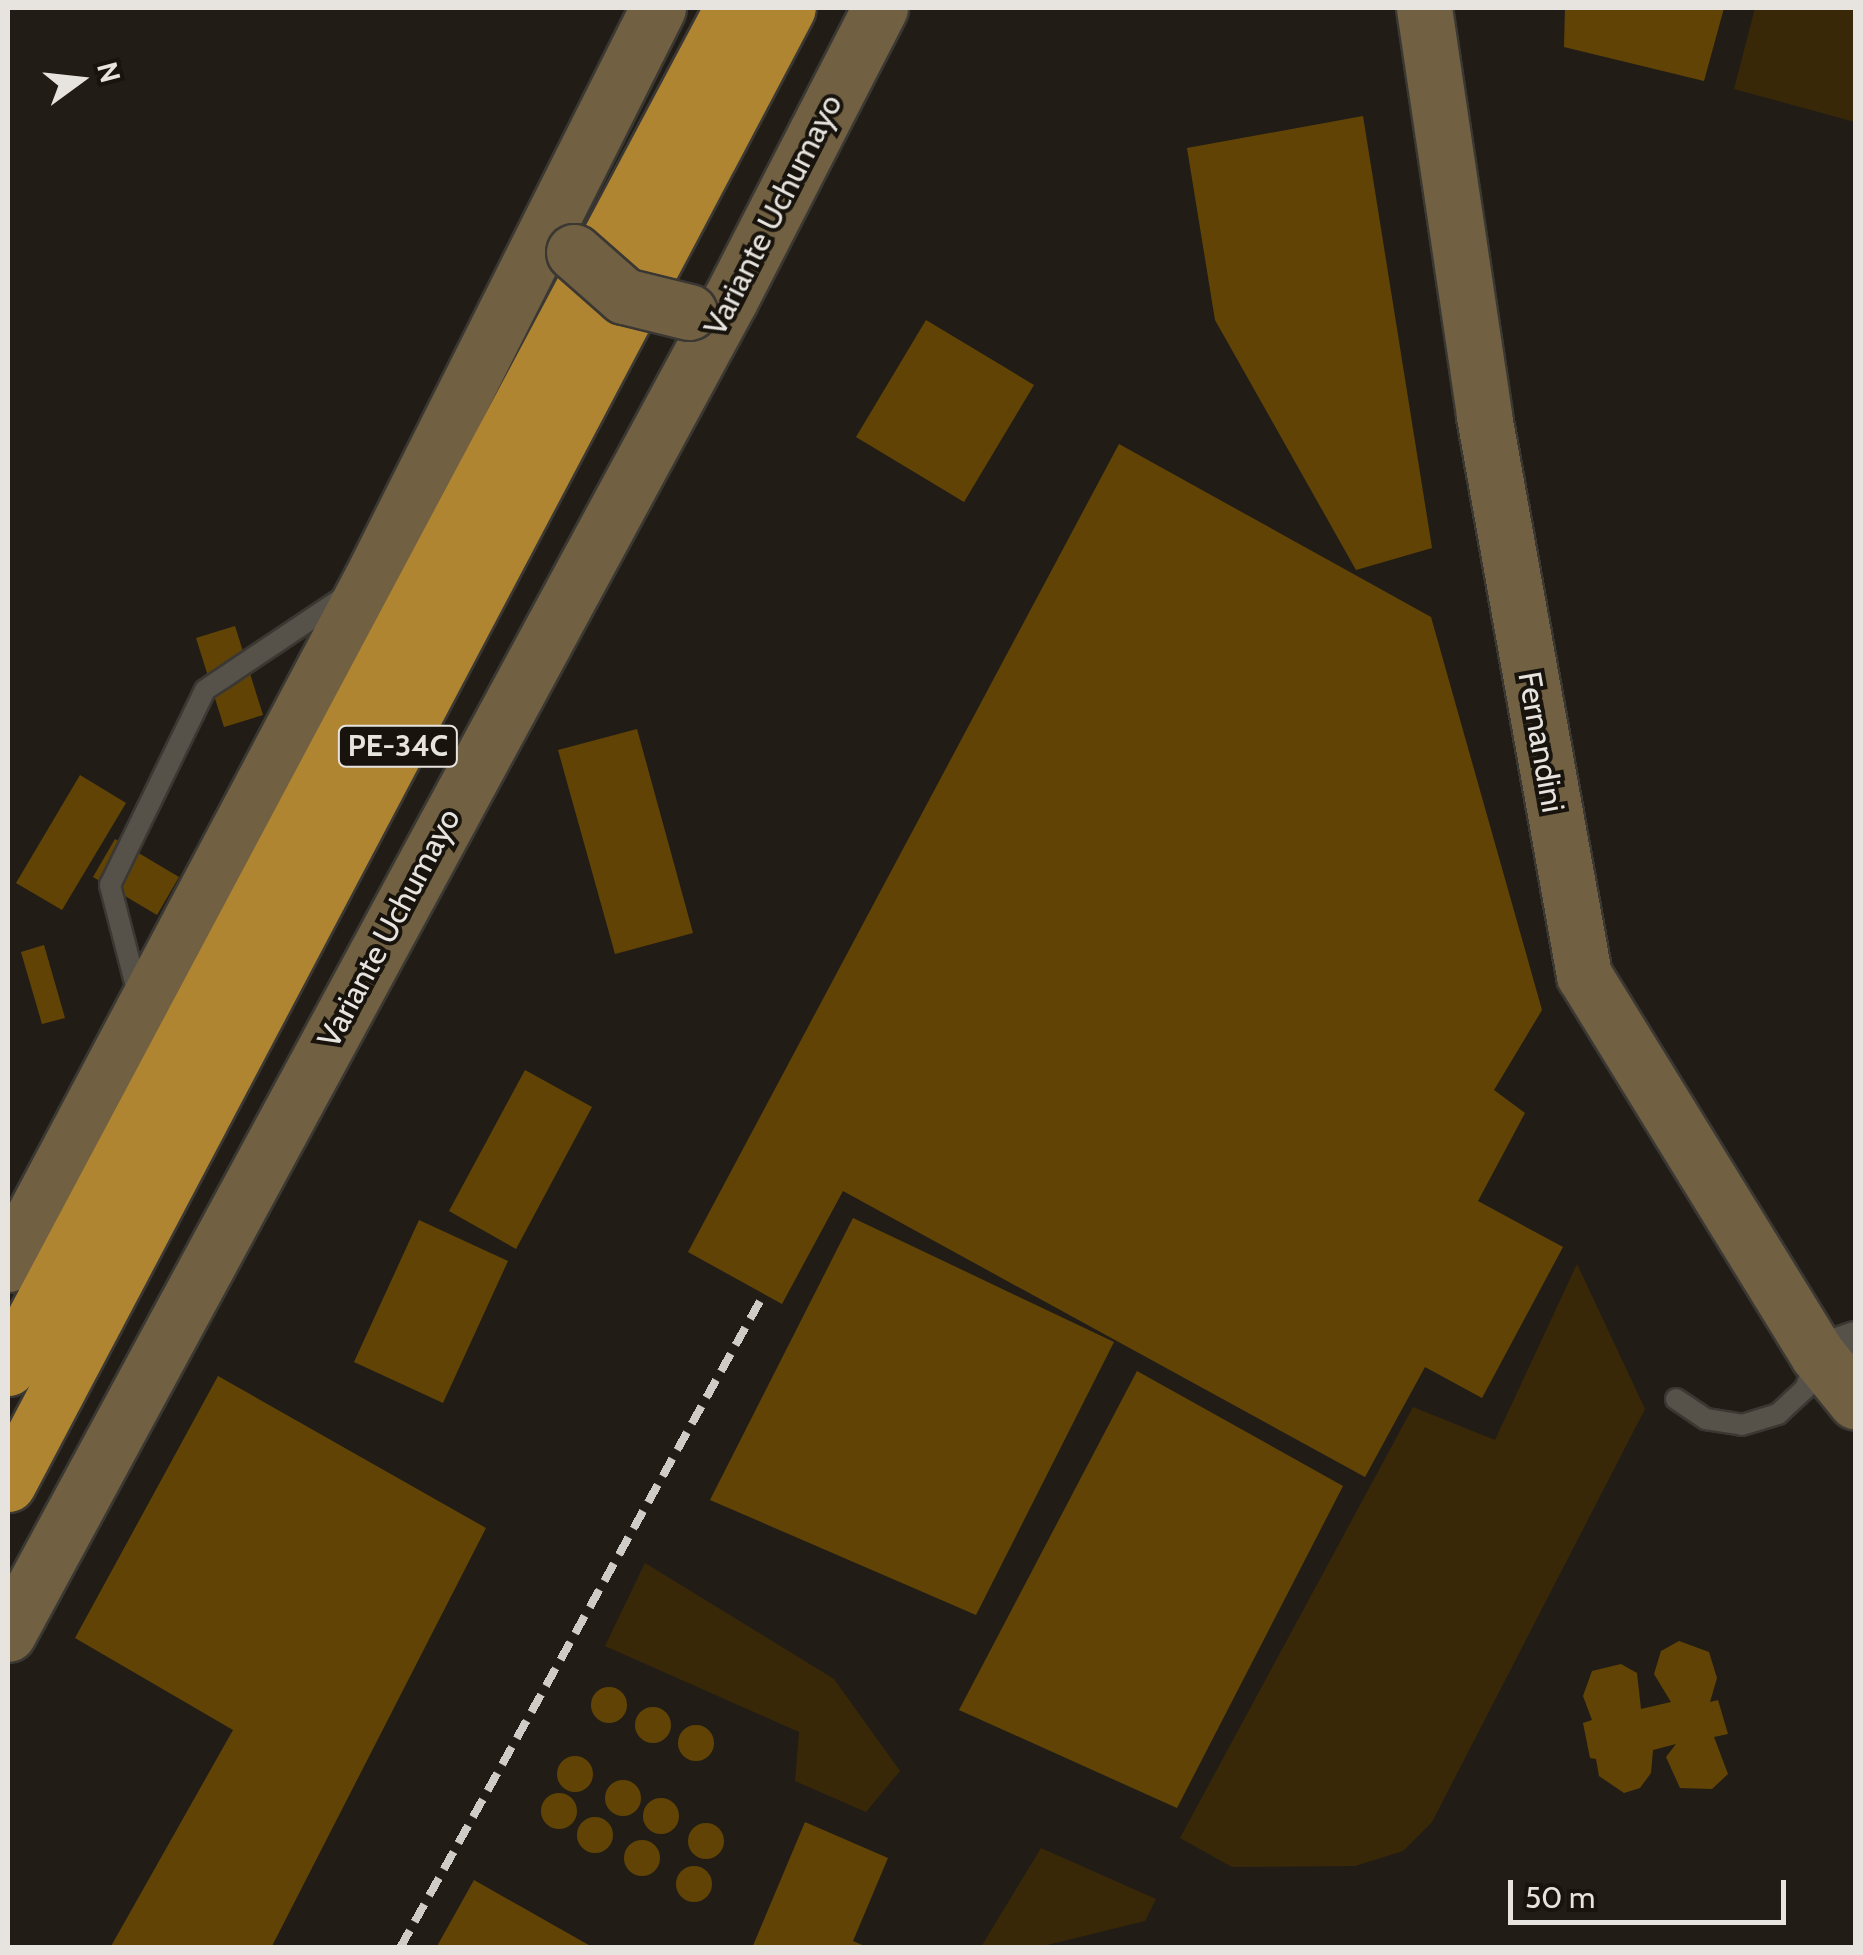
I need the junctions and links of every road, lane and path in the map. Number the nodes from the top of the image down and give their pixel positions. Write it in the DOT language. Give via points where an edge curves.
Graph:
graph roads {
  1 [pos="732,8"];
  2 [pos="788,8"];
  3 [pos="880,8"];
  4 [pos="1424,8"];
  5 [pos="656,14"];
  6 [pos="739,225"];
  7 [pos="566,231"];
  8 [pos="710,305"];
  9 [pos="370,579"];
  10 [pos="142,1012"];
  11 [pos="8,1264"];
  12 [pos="1837,1348"];
  13 [pos="8,1368"];
  14 [pos="1676,1399"];
  15 [pos="1856,1402"];
  16 [pos="8,1484"];
  17 [pos="8,1634"];
  1 -- 13 [label="highway, PE-34C"];
  2 -- 16 [label="highway, PE-34C"];
  3 -- 8 [label="main road, Variante Uchumayo"];
  4 -- 12 [label="main road, Fernandini" via="1484,416 1584,975"];
  5 -- 7 [label="main road"];
  6 -- 8 [label="lane"];
  7 -- 8 [label="main road, bridge" via="624,296"];
  7 -- 9 [label="main road"];
  8 -- 17 [label="main road, Variante Uchumayo"];
  9 -- 10 [label="main road"];
  9 -- 10 [label="lane" via="204,690 110,885"];
  10 -- 11 [label="main road"];
  12 -- 14 [label="lane" via="1778,1414 1742,1425 1706,1419"];
  12 -- 15 [label="main road, Fernandini"];
}
